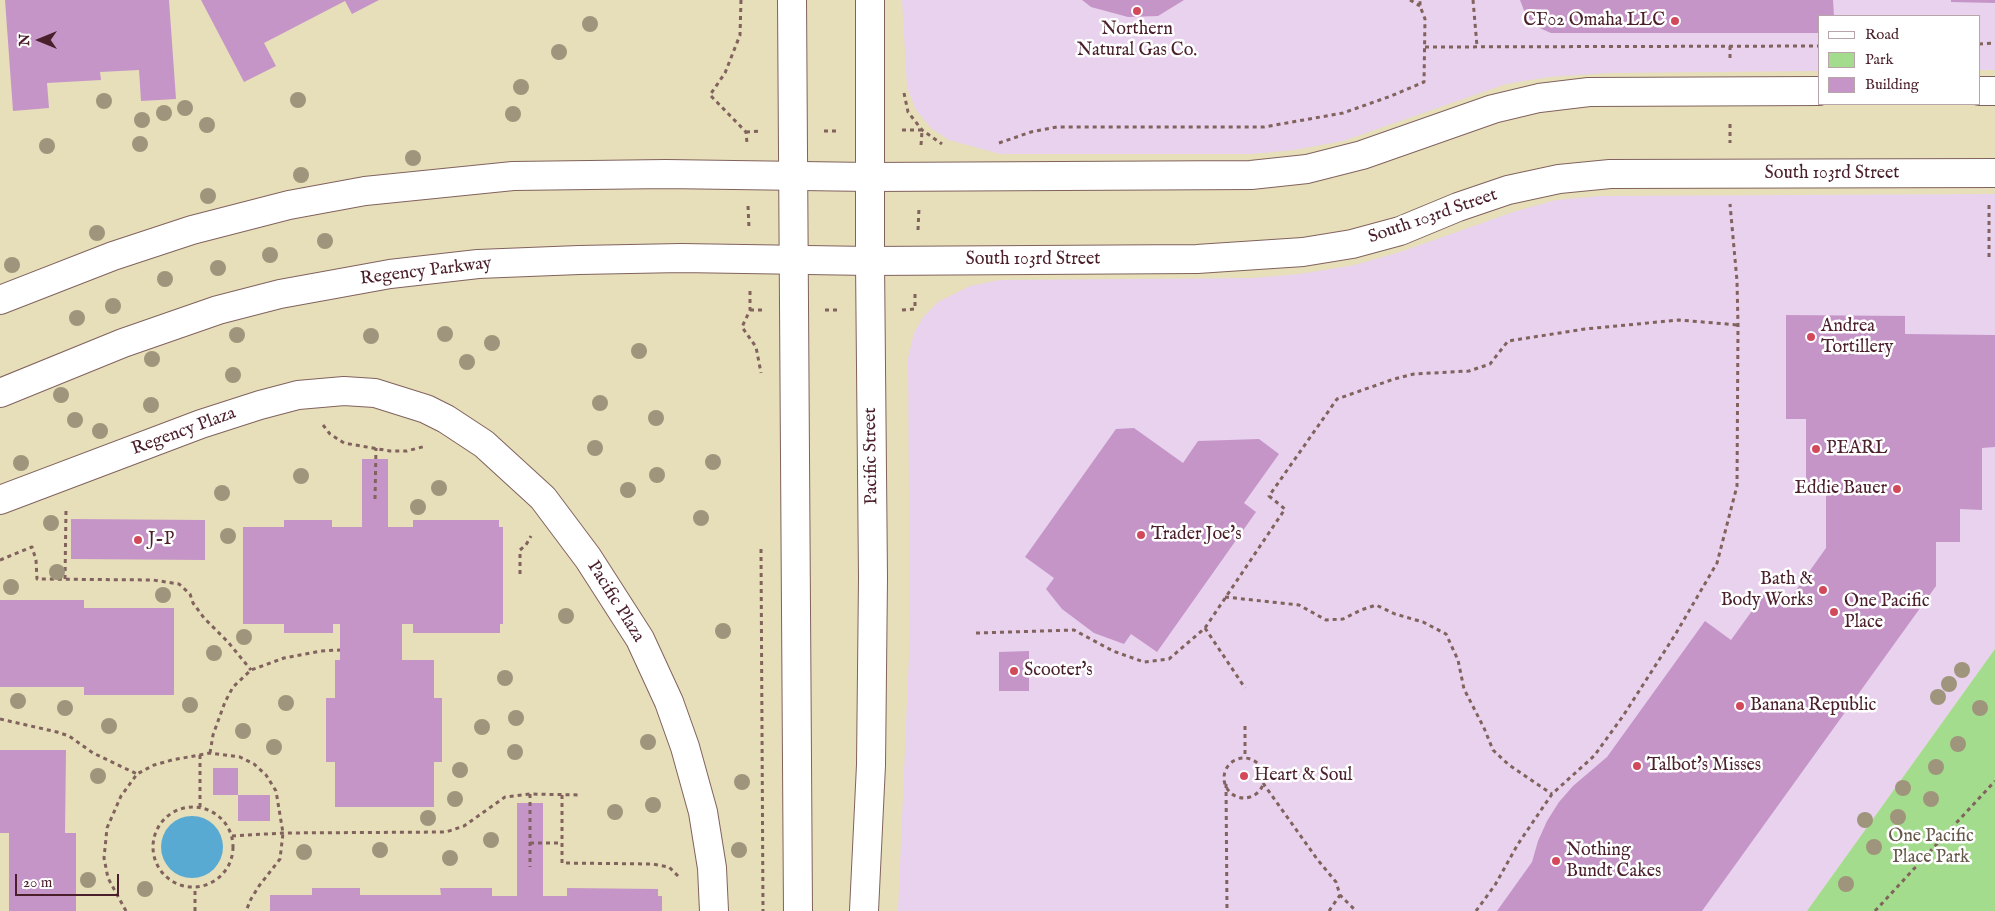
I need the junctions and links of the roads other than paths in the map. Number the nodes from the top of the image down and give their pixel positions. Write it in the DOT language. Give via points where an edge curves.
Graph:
graph roads {
  1 [pos="792,0"];
  2 [pos="870,0"];
  3 [pos="1818,90"];
  4 [pos="1980,91"];
  5 [pos="1995,91"];
  6 [pos="1995,173"];
  7 [pos="793,177"];
  8 [pos="870,178"];
  9 [pos="794,260"];
  10 [pos="870,260"];
  11 [pos="0,300"];
  12 [pos="0,392"];
  13 [pos="374,393"];
  14 [pos="0,500"];
  15 [pos="714,911"];
  16 [pos="798,911"];
  17 [pos="864,911"];
  1 -- 7 [label="main road"];
  2 -- 8 [label="main road, Pacific Street"];
  3 -- 8 [label="main road" via="1616,91 1540,98 1493,109 1362,155 1307,169 1251,175"];
  4 -- 5 [label="main road"];
  6 -- 10 [label="main road, South 103rd Street" via="1610,174 1559,179 1508,190 1400,231 1352,244 1303,252 1197,259"];
  7 -- 8 [label="main road"];
  7 -- 9 [label="main road"];
  7 -- 11 [label="main road" via="513,176 333,196 249,214 156,241"];
  8 -- 10 [label="main road, Pacific Street"];
  9 -- 10 [label="main road, Regency Parkway"];
  9 -- 12 [label="main road, Regency Parkway" via="579,260 478,264 342,282 280,294 193,318"];
  9 -- 16 [label="main road"];
  10 -- 17 [label="main road, Pacific Street" via="871,765"];
  13 -- 14 [label="main road, Regency Plaza" via="320,392 282,398 201,424"];
  13 -- 15 [label="main road, Pacific Plaza" via="426,409 484,444 543,498 588,558 640,639 685,747 703,812 712,868"];
}
